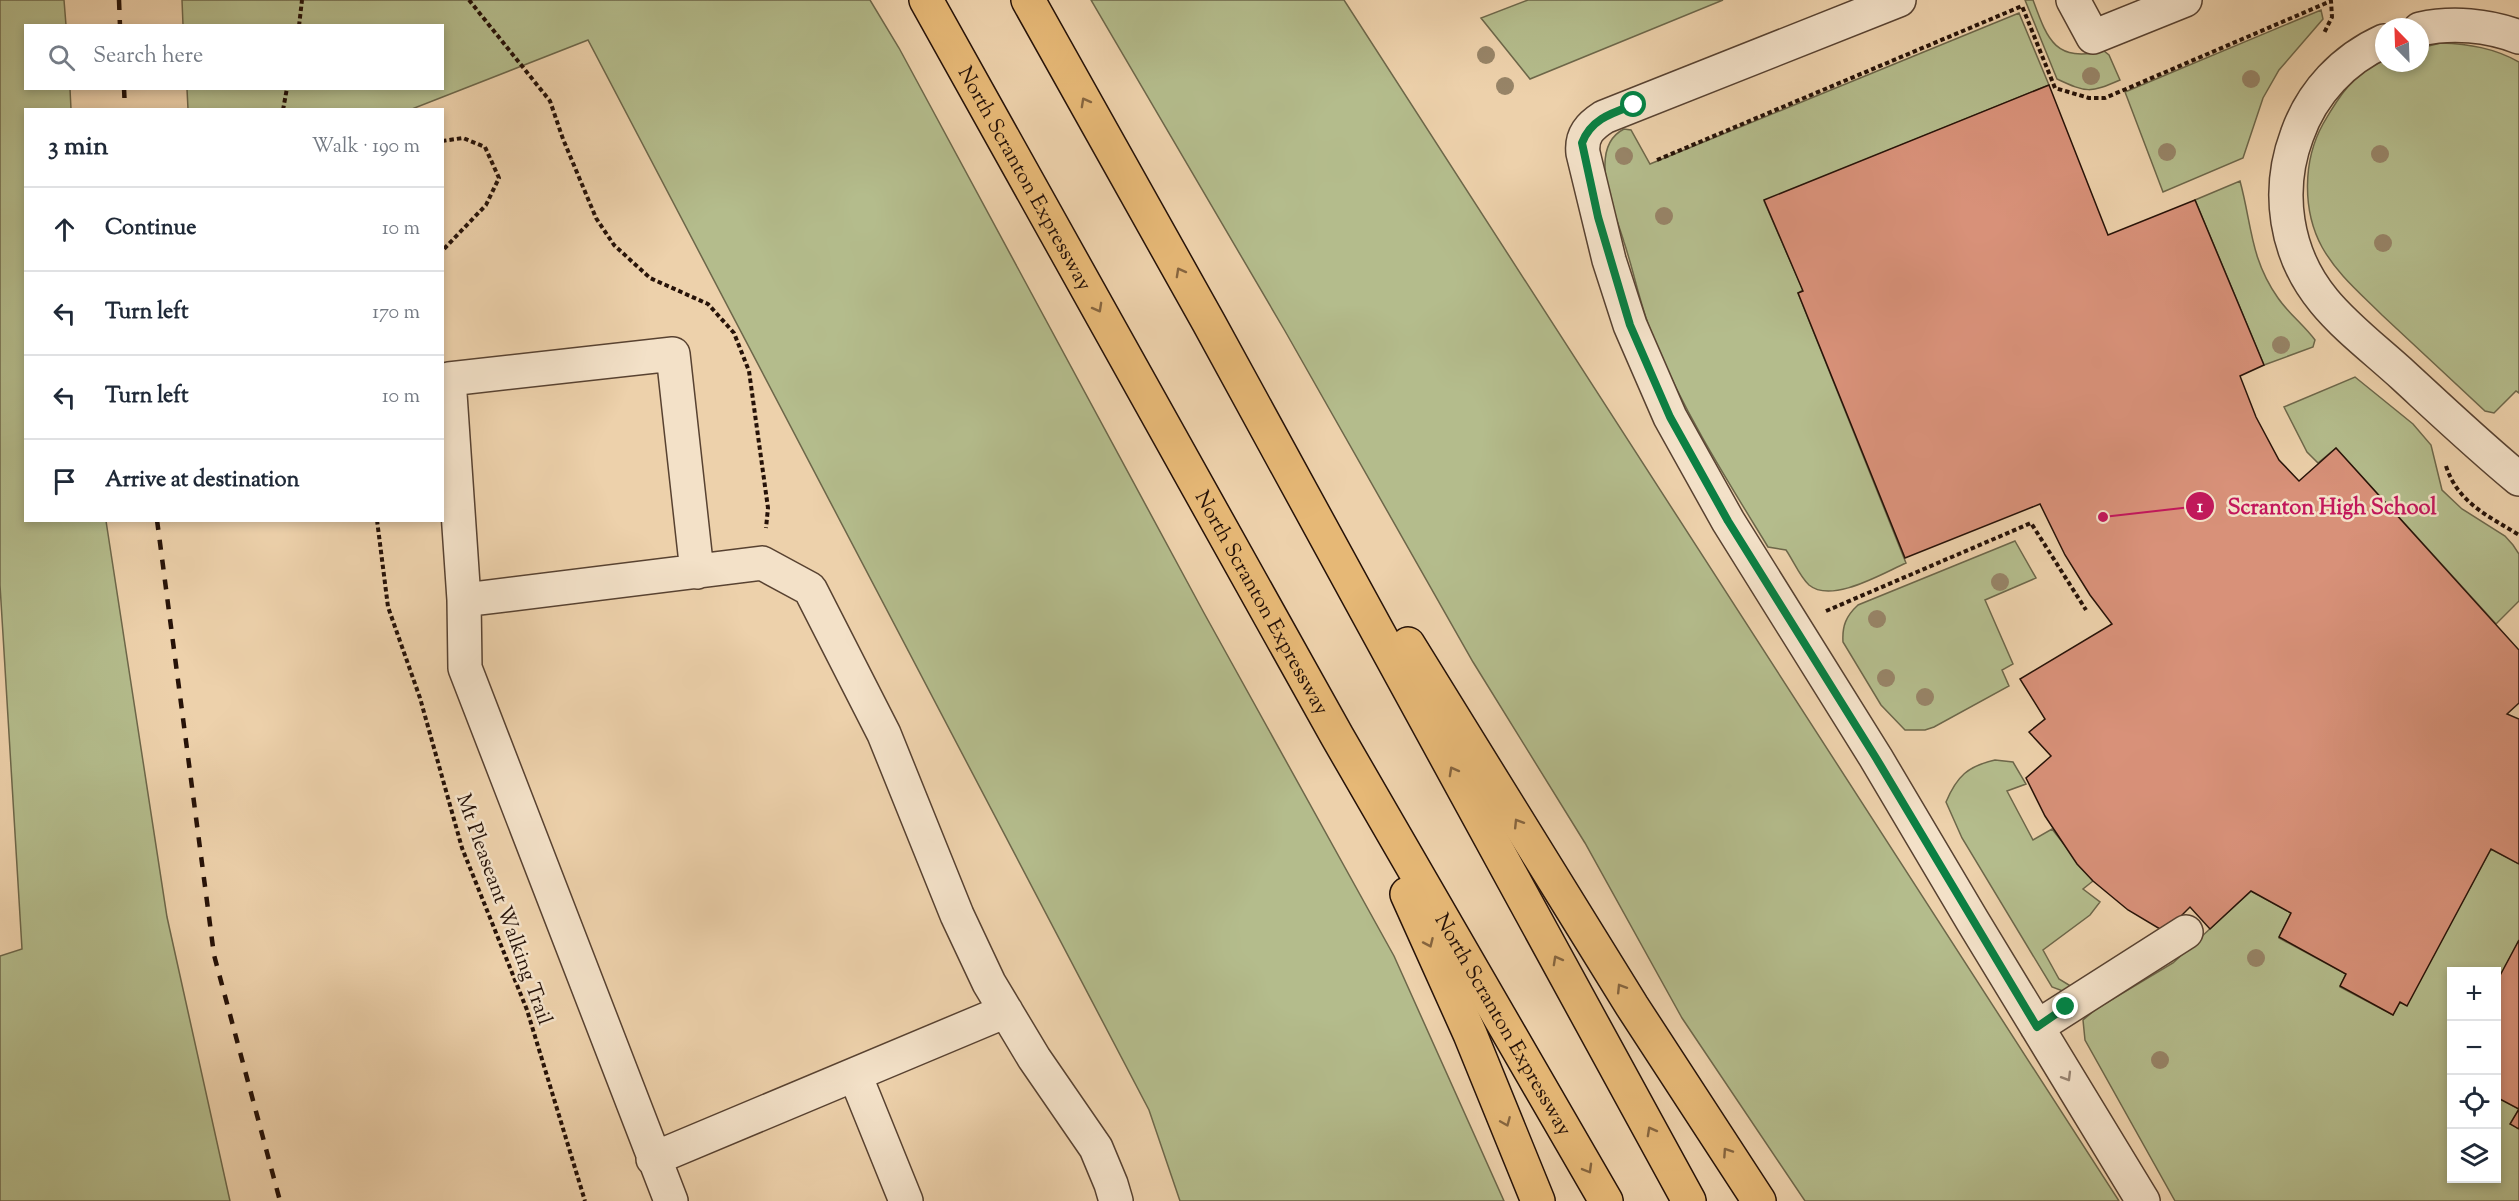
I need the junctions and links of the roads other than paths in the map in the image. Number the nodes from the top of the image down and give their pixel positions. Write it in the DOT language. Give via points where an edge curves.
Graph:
graph roads {
  1 [pos="926,0"];
  2 [pos="1028,0"];
  3 [pos="1899,0"];
  4 [pos="2073,0"];
  5 [pos="2185,0"];
  6 [pos="2429,28"];
  7 [pos="2519,37"];
  8 [pos="2375,45"];
  9 [pos="1209,323"];
  10 [pos="2519,478"];
  11 [pos="697,572"];
  12 [pos="464,600"];
  13 [pos="1337,736"];
  14 [pos="2186,932"];
  15 [pos="1006,1011"];
  16 [pos="2037,1027"];
  17 [pos="855,1075"];
  18 [pos="653,1159"];
  19 [pos="671,1201"];
  20 [pos="906,1201"];
  21 [pos="1116,1201"];
  22 [pos="1538,1201"];
  23 [pos="1606,1201"];
  24 [pos="1689,1201"];
  25 [pos="1759,1201"];
  26 [pos="2143,1201"];
  1 -- 13 [label="highway, North Scranton Expressway, one-way"];
  9 -- 2 [label="highway, one-way"];
  3 -- 16 [label="lane" via="1604,117 1590,126 1582,143 1583,153 1630,325 1662,401 1728,521"];
  4 -- 5 [label="lane" via="2093,37"];
  6 -- 7 [label="lane" via="2465,26"];
  8 -- 10 [label="lane" via="2339,69 2320,91 2300,125 2286,174 2288,228 2301,263 2324,301"];
  24 -- 9 [label="highway, one-way"];
  25 -- 9 [label="highway, one-way" via="1632,1006"];
  11 -- 12 [label="lane"];
  11 -- 12 [label="lane" via="673,354 449,379"];
  11 -- 15 [label="lane" via="762,563 810,589 884,734 957,915"];
  12 -- 18 [label="lane" via="465,668"];
  13 -- 22 [label="highway, one-way" via="1470,1034"];
  13 -- 23 [label="highway, North Scranton Expressway, one-way"];
  14 -- 16 [label="lane"];
  15 -- 17 [label="lane"];
  15 -- 21 [label="lane" via="1096,1148"];
  16 -- 26 [label="lane, one-way"];
  17 -- 18 [label="lane"];
  17 -- 20 [label="lane"];
  18 -- 19 [label="lane"];
}
